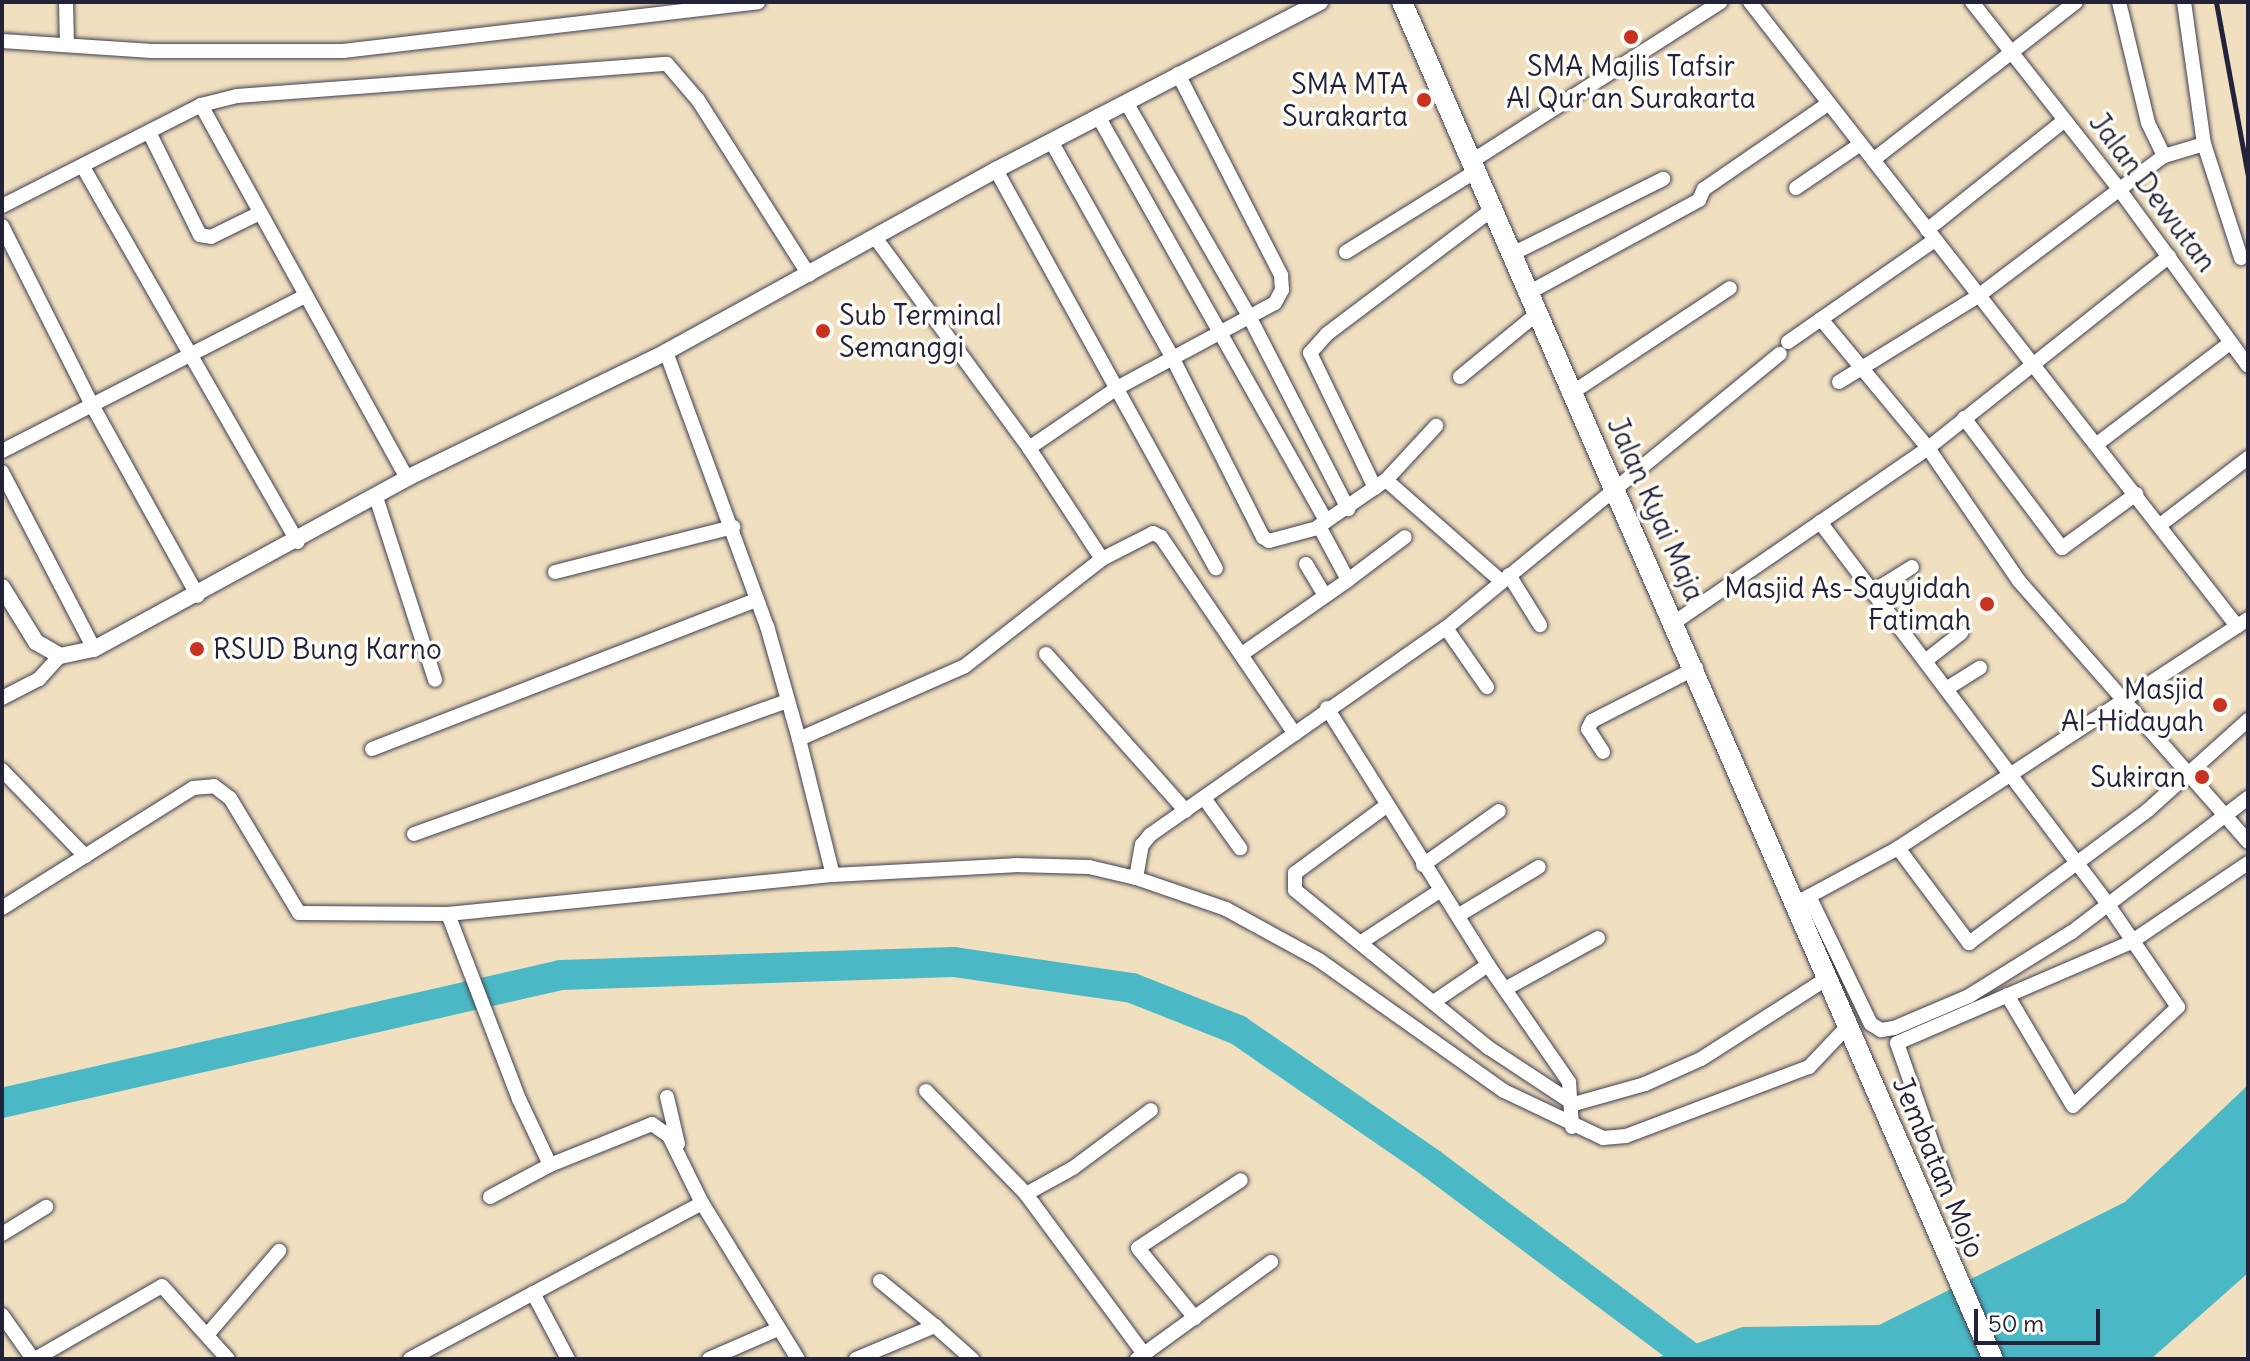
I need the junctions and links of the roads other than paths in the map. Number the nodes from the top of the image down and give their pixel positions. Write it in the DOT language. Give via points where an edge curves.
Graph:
graph roads {
  1 [pos="66,2"];
  2 [pos="758,2"];
  3 [pos="1320,2"];
  4 [pos="1402,2"];
  5 [pos="1721,2"];
  6 [pos="1750,2"];
  7 [pos="1972,2"];
  8 [pos="2076,2"];
  9 [pos="2119,2"];
  10 [pos="2184,2"];
  11 [pos="2,41"];
  12 [pos="67,45"];
  13 [pos="2011,53"];
  14 [pos="1178,74"];
  15 [pos="1126,102"];
  16 [pos="201,105"];
  17 [pos="1826,105"];
  18 [pos="1098,116"];
  19 [pos="2065,120"];
  20 [pos="149,132"];
  21 [pos="1051,141"];
  22 [pos="2204,144"];
  23 [pos="1859,145"];
  24 [pos="2164,156"];
  25 [pos="1873,160"];
  26 [pos="1474,166"];
  27 [pos="83,167"];
  28 [pos="996,170"];
  29 [pos="1663,179"];
  30 [pos="1796,188"];
  31 [pos="2119,189"];
  32 [pos="2,206"];
  33 [pos="1493,209"];
  34 [pos="260,213"];
  35 [pos="2,226"];
  36 [pos="1931,235"];
  37 [pos="877,240"];
  38 [pos="1346,252"];
  39 [pos="1512,254"];
  40 [pos="2169,256"];
  41 [pos="2241,258"];
  42 [pos="809,275"];
  43 [pos="1730,288"];
  44 [pos="1528,293"];
  45 [pos="305,296"];
  46 [pos="1978,296"];
  47 [pos="1538,313"];
  48 [pos="1250,318"];
  49 [pos="1821,319"];
  50 [pos="1221,333"];
  51 [pos="2230,343"];
  52 [pos="666,352"];
  53 [pos="191,354"];
  54 [pos="1172,357"];
  55 [pos="2034,365"];
  56 [pos="2248,366"];
  57 [pos="1863,369"];
  58 [pos="1460,377"];
  59 [pos="1839,382"];
  60 [pos="1117,388"];
  61 [pos="1573,392"];
  62 [pos="92,405"];
  63 [pos="1964,418"];
  64 [pos="1436,426"];
  65 [pos="2097,444"];
  66 [pos="1029,448"];
  67 [pos="1928,448"];
  68 [pos="2,451"];
  69 [pos="2248,458"];
  70 [pos="2,472"];
  71 [pos="407,478"];
  72 [pos="1381,484"];
  73 [pos="1617,492"];
  74 [pos="2136,494"];
  75 [pos="376,497"];
  76 [pos="1348,509"];
  77 [pos="1820,522"];
  78 [pos="1322,525"];
  79 [pos="2160,525"];
  80 [pos="733,527"];
  81 [pos="1405,537"];
  82 [pos="298,542"];
  83 [pos="1102,559"];
  84 [pos="1306,564"];
  85 [pos="1912,567"];
  86 [pos="1216,568"];
  87 [pos="555,572"];
  88 [pos="1505,578"];
  89 [pos="1348,580"];
  90 [pos="2,587"];
  91 [pos="1872,592"];
  92 [pos="1324,594"];
  93 [pos="198,596"];
  94 [pos="757,600"];
  95 [pos="1675,622"];
  96 [pos="2243,622"];
  97 [pos="1540,625"];
  98 [pos="1446,628"];
  99 [pos="1961,633"];
  100 [pos="94,649"];
  101 [pos="1046,654"];
  102 [pos="1242,654"];
  103 [pos="60,656"];
  104 [pos="1925,661"];
  105 [pos="1696,668"];
  106 [pos="1980,668"];
  107 [pos="435,680"];
  108 [pos="1487,687"];
  109 [pos="1946,689"];
  110 [pos="2,698"];
  111 [pos="2119,700"];
  112 [pos="787,701"];
  113 [pos="1327,708"];
  114 [pos="2248,720"];
  115 [pos="1295,734"];
  116 [pos="799,739"];
  117 [pos="372,749"];
  118 [pos="1603,752"];
  119 [pos="2,770"];
  120 [pos="2007,773"];
  121 [pos="2189,773"];
  122 [pos="1204,798"];
  123 [pos="2248,798"];
  124 [pos="1386,806"];
  125 [pos="1186,811"];
  126 [pos="1499,811"];
  127 [pos="2225,815"];
  128 [pos="414,834"];
  129 [pos="2248,842"];
  130 [pos="1240,848"];
  131 [pos="1898,848"];
  132 [pos="85,856"];
  133 [pos="2248,863"];
  134 [pos="1423,865"];
  135 [pos="1539,867"];
  136 [pos="2075,867"];
  137 [pos="833,875"];
  138 [pos="1136,878"];
  139 [pos="1441,890"];
  140 [pos="1802,901"];
  141 [pos="2109,906"];
  142 [pos="2,908"];
  143 [pos="448,914"];
  144 [pos="1459,915"];
  145 [pos="1598,938"];
  146 [pos="1363,941"];
  147 [pos="2131,942"];
  148 [pos="1488,965"];
  149 [pos="1826,979"];
  150 [pos="1505,989"];
  151 [pos="2007,995"];
  152 [pos="1435,1001"];
  153 [pos="1850,1033"];
  154 [pos="926,1091"];
  155 [pos="667,1097"];
  156 [pos="1574,1104"];
  157 [pos="1151,1110"];
  158 [pos="1572,1127"];
  159 [pos="550,1165"];
  160 [pos="1241,1180"];
  161 [pos="1946,1183"];
  162 [pos="1026,1194"];
  163 [pos="490,1197"];
  164 [pos="702,1203"];
  165 [pos="46,1207"];
  166 [pos="2,1234"];
  167 [pos="279,1251"];
  168 [pos="1271,1262"];
  169 [pos="880,1281"];
  170 [pos="533,1293"];
  171 [pos="2,1315"];
  172 [pos="1195,1318"];
  173 [pos="935,1326"];
  174 [pos="778,1329"];
  175 [pos="207,1335"];
  176 [pos="1141,1357"];
  177 [pos="34,1359"];
  178 [pos="228,1359"];
  179 [pos="410,1359"];
  180 [pos="568,1359"];
  181 [pos="709,1359"];
  182 [pos="798,1359"];
  183 [pos="856,1359"];
  184 [pos="972,1359"];
  185 [pos="1993,1359"];
  1 -- 12 [label="street"];
  2 -- 12 [label="street" via="343,51"];
  3 -- 14 [label="street"];
  4 -- 26 [label="main road, Jalan Kyai Maja"];
  5 -- 26 [label="street"];
  6 -- 17 [label="street"];
  7 -- 13 [label="street, Jalan Dewutan"];
  8 -- 13 [label="street"];
  9 -- 24 [label="street" via="2148,123"];
  10 -- 22 [label="street"];
  11 -- 12 [label="street"];
  13 -- 19 [label="street, Jalan Dewutan"];
  13 -- 25 [label="street"];
  14 -- 15 [label="street"];
  14 -- 48 [label="street" via="1281,275 1282,290 1275,303"];
  15 -- 18 [label="street"];
  15 -- 48 [label="street"];
  16 -- 20 [label="street"];
  16 -- 34 [label="street"];
  16 -- 42 [label="street" via="237,96 667,64 698,100"];
  17 -- 23 [label="street"];
  17 -- 44 [label="street" via="1704,189 1699,200"];
  18 -- 21 [label="street"];
  18 -- 50 [label="street"];
  19 -- 31 [label="street, Jalan Dewutan"];
  19 -- 36 [label="street"];
  20 -- 27 [label="street"];
  20 -- 34 [label="street" via="200,235 211,237"];
  21 -- 28 [label="street"];
  21 -- 54 [label="street"];
  22 -- 24 [label="street"];
  22 -- 41 [label="street"];
  23 -- 25 [label="street"];
  23 -- 30 [label="street"];
  24 -- 31 [label="street"];
  25 -- 36 [label="street"];
  26 -- 33 [label="main road, Jalan Kyai Maja"];
  26 -- 38 [label="street"];
  27 -- 32 [label="street"];
  27 -- 53 [label="street"];
  28 -- 37 [label="street"];
  28 -- 60 [label="street"];
  29 -- 39 [label="street"];
  31 -- 40 [label="street, Jalan Dewutan"];
  31 -- 46 [label="street"];
  33 -- 39 [label="main road, Jalan Kyai Maja"];
  33 -- 72 [label="street" via="1327,334 1310,353"];
  34 -- 45 [label="street"];
  35 -- 62 [label="street"];
  36 -- 46 [label="street"];
  36 -- 49 [label="street"];
  37 -- 42 [label="street"];
  37 -- 66 [label="street"];
  39 -- 44 [label="main road, Jalan Kyai Maja"];
  40 -- 51 [label="street, Jalan Dewutan"];
  40 -- 55 [label="street"];
  42 -- 52 [label="street"];
  43 -- 61 [label="street"];
  44 -- 47 [label="main road, Jalan Kyai Maja"];
  45 -- 53 [label="street"];
  45 -- 71 [label="street"];
  46 -- 55 [label="street"];
  46 -- 57 [label="street"];
  47 -- 58 [label="street"];
  47 -- 61 [label="main road, Jalan Kyai Maja"];
  48 -- 50 [label="street"];
  48 -- 76 [label="street"];
  49 -- 57 [label="street"];
  49 -- 73 [label="street"];
  50 -- 54 [label="street"];
  50 -- 78 [label="street"];
  51 -- 56 [label="street, Jalan Dewutan"];
  51 -- 65 [label="street"];
  52 -- 71 [label="street"];
  52 -- 80 [label="street"];
  53 -- 62 [label="street"];
  53 -- 82 [label="street"];
  54 -- 60 [label="street"];
  54 -- 78 [label="street" via="1263,537 1269,541"];
  55 -- 63 [label="street"];
  55 -- 65 [label="street"];
  57 -- 59 [label="street"];
  57 -- 67 [label="street"];
  60 -- 66 [label="street"];
  60 -- 86 [label="street"];
  61 -- 73 [label="main road, Jalan Kyai Maja"];
  62 -- 68 [label="street"];
  62 -- 93 [label="street"];
  63 -- 67 [label="street"];
  63 -- 74 [label="street" via="2062,548"];
  64 -- 72 [label="street"];
  65 -- 74 [label="street"];
  66 -- 83 [label="street"];
  67 -- 77 [label="street"];
  67 -- 111 [label="street" via="2019,581"];
  69 -- 79 [label="street"];
  70 -- 100 [label="street"];
  71 -- 75 [label="street"];
  72 -- 76 [label="street"];
  72 -- 88 [label="street"];
  73 -- 88 [label="street"];
  73 -- 95 [label="main road, Jalan Kyai Maja"];
  74 -- 79 [label="street"];
  75 -- 82 [label="street"];
  75 -- 107 [label="street"];
  76 -- 78 [label="street"];
  77 -- 91 [label="street"];
  77 -- 95 [label="street"];
  78 -- 89 [label="street"];
  79 -- 96 [label="street"];
  80 -- 87 [label="street"];
  80 -- 94 [label="street"];
  81 -- 89 [label="street"];
  82 -- 93 [label="street"];
  83 -- 102 [label="street" via="1146,534 1161,537"];
  83 -- 116 [label="street" via="965,666"];
  84 -- 92 [label="street"];
  85 -- 91 [label="street"];
  88 -- 97 [label="street"];
  88 -- 98 [label="street"];
  89 -- 92 [label="street"];
  90 -- 103 [label="street" via="25,629"];
  91 -- 104 [label="street"];
  92 -- 102 [label="street"];
  93 -- 100 [label="street"];
  94 -- 112 [label="street"];
  94 -- 117 [label="street"];
  95 -- 105 [label="main road, Jalan Kyai Maja"];
  96 -- 111 [label="street"];
  98 -- 108 [label="street"];
  98 -- 113 [label="street"];
  99 -- 104 [label="street"];
  100 -- 103 [label="street"];
  101 -- 125 [label="street"];
  102 -- 115 [label="street"];
  103 -- 110 [label="street" via="39,679"];
  104 -- 109 [label="street"];
  105 -- 118 [label="street" via="1592,721 1588,729"];
  105 -- 140 [label="main road, Jalan Kyai Maja"];
  106 -- 109 [label="street"];
  109 -- 120 [label="street"];
  111 -- 120 [label="street"];
  111 -- 121 [label="street"];
  112 -- 116 [label="street"];
  112 -- 128 [label="street"];
  113 -- 115 [label="street"];
  113 -- 124 [label="street"];
  114 -- 121 [label="street"];
  115 -- 122 [label="street"];
  116 -- 137 [label="street"];
  119 -- 132 [label="street"];
  120 -- 131 [label="street"];
  120 -- 136 [label="street"];
  121 -- 127 [label="street"];
  121 -- 136 [label="street"];
  122 -- 125 [label="street"];
  122 -- 130 [label="street"];
  123 -- 127 [label="street"];
  124 -- 134 [label="street"];
  124 -- 146 [label="street" via="1291,878 1295,890"];
  125 -- 138 [label="street" via="1142,845"];
  126 -- 134 [label="street"];
  127 -- 129 [label="street"];
  127 -- 141 [label="street"];
  131 -- 136 [label="street" via="1969,943"];
  131 -- 140 [label="street"];
  132 -- 142 [label="street"];
  132 -- 143 [label="street" via="193,788 214,786 230,798 299,913"];
  133 -- 147 [label="street"];
  134 -- 139 [label="street"];
  135 -- 144 [label="street"];
  136 -- 141 [label="street"];
  137 -- 138 [label="street" via="1015,865 1089,867"];
  137 -- 143 [label="street"];
  138 -- 158 [label="street" via="1226,909 1319,960 1504,1091"];
  139 -- 144 [label="street"];
  139 -- 146 [label="street"];
  140 -- 141 [label="street" via="1865,1013 1881,1030 1931,1015 1969,996"];
  140 -- 149 [label="main road, Jalan Kyai Maja"];
  141 -- 147 [label="street"];
  143 -- 159 [label="street"];
  144 -- 148 [label="street"];
  145 -- 150 [label="street"];
  146 -- 152 [label="street"];
  147 -- 151 [label="street"];
  147 -- 151 [label="street" via="2175,999 2177,1011 2073,1106"];
  148 -- 150 [label="street"];
  148 -- 152 [label="street"];
  149 -- 153 [label="main road, Jalan Kyai Maja"];
  149 -- 156 [label="street" via="1701,1059 1645,1084"];
  150 -- 156 [label="street" via="1569,1082"];
  151 -- 161 [label="street" via="1895,1046"];
  152 -- 156 [label="street" via="1516,1068"];
  153 -- 158 [label="street" via="1809,1067 1626,1136 1603,1138"];
  153 -- 185 [label="main road, Jembatan Mojo"];
  154 -- 162 [label="street"];
  155 -- 164 [label="street" via="682,1157"];
  156 -- 158 [label="street"];
  157 -- 162 [label="street" via="1073,1168"];
  159 -- 163 [label="street"];
  159 -- 164 [label="street" via="652,1124 669,1136"];
  160 -- 172 [label="street" via="1138,1248"];
  162 -- 176 [label="street"];
  164 -- 170 [label="street"];
  164 -- 174 [label="street"];
  165 -- 166 [label="street"];
  167 -- 175 [label="street"];
  168 -- 172 [label="street"];
  169 -- 173 [label="street"];
  170 -- 179 [label="street"];
  170 -- 180 [label="street"];
  171 -- 177 [label="street"];
  172 -- 176 [label="street"];
  173 -- 183 [label="street"];
  173 -- 184 [label="street"];
  174 -- 181 [label="street"];
  174 -- 182 [label="street"];
  175 -- 177 [label="street" via="162,1286"];
  175 -- 178 [label="street"];
}
